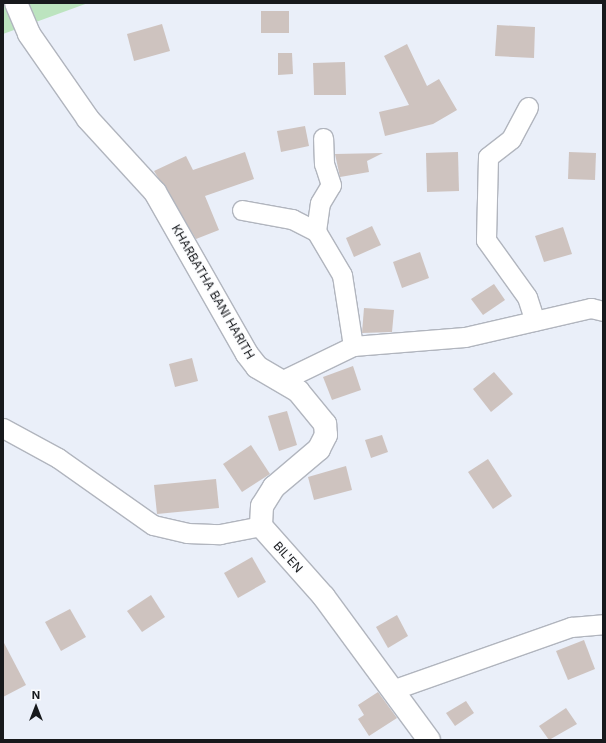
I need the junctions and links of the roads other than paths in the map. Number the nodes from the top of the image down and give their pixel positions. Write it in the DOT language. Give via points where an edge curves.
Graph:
graph roads {
  1 [pos="16,3"];
  2 [pos="528,107"];
  3 [pos="323,138"];
  4 [pos="242,210"];
  5 [pos="316,231"];
  6 [pos="603,311"];
  7 [pos="535,321"];
  8 [pos="353,346"];
  9 [pos="282,380"];
  10 [pos="3,428"];
  11 [pos="261,526"];
  12 [pos="603,624"];
  13 [pos="392,690"];
  14 [pos="428,740"];
  1 -- 9 [label="street, KHARBATHA BANI HARITH" via="29,34 88,119 155,192 247,354 257,367"];
  2 -- 7 [label="street" via="511,139 488,157 486,240 527,297"];
  3 -- 5 [label="street" via="324,164 331,185 320,203"];
  4 -- 5 [label="street" via="292,219"];
  5 -- 8 [label="street" via="342,275"];
  6 -- 7 [label="street" via="591,308"];
  7 -- 8 [label="street" via="465,338"];
  8 -- 9 [label="street"];
  9 -- 11 [label="street" via="317,411 325,424 326,435 319,449 274,487 262,506"];
  10 -- 11 [label="street" via="58,458 153,525 187,533 220,534"];
  11 -- 13 [label="street, BIL'EN" via="324,597"];
  12 -- 13 [label="street" via="571,627"];
  13 -- 14 [label="street, BIL'EN"];
}
